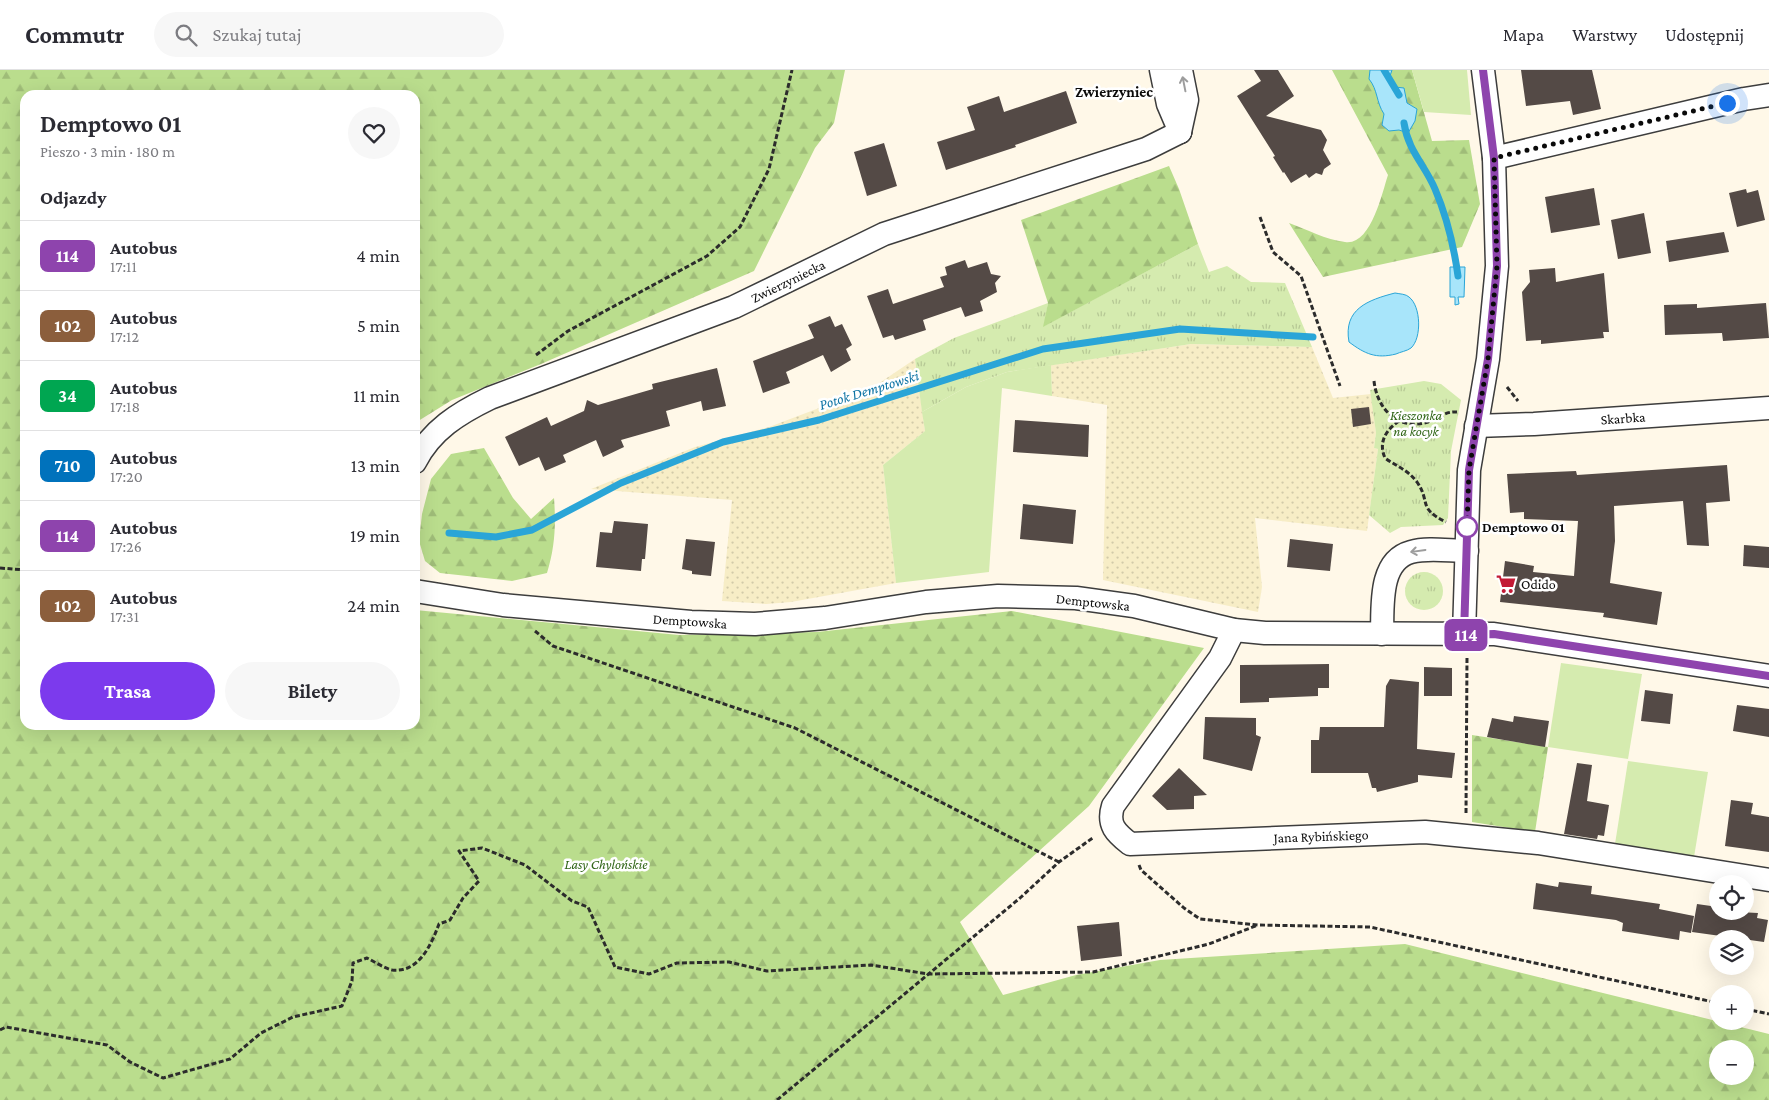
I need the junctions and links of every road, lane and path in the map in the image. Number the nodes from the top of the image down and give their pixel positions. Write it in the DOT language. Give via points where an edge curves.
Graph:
graph roads {
  1 [pos="792,70"];
  2 [pos="1161,70"];
  3 [pos="1181,70"];
  4 [pos="1484,70"];
  5 [pos="1769,95"];
  6 [pos="1180,132"];
  7 [pos="1494,158"];
  8 [pos="1260,217"];
  9 [pos="535,356"];
  10 [pos="1374,381"];
  11 [pos="1340,386"];
  12 [pos="1769,408"];
  13 [pos="1470,420"];
  14 [pos="1399,421"];
  15 [pos="420,455"];
  16 [pos="1449,524"];
  17 [pos="1466,551"];
  18 [pos="0,568"];
  19 [pos="20,570"];
  20 [pos="420,592"];
  21 [pos="532,628"];
  22 [pos="1234,630"];
  23 [pos="1382,634"];
  24 [pos="1466,645"];
  25 [pos="1769,676"];
  26 [pos="1466,820"];
  27 [pos="1111,825"];
  28 [pos="1130,844"];
  29 [pos="1059,862"];
  30 [pos="1769,880"];
  31 [pos="1258,925"];
  32 [pos="928,974"];
  33 [pos="1709,1001"];
  34 [pos="1754,1011"];
  35 [pos="1769,1014"];
  36 [pos="0,1030"];
  37 [pos="777,1100"];
  1 -- 9 [label="path" via="768,169 740,227 707,256 568,331"];
  2 -- 6 [label="street" via="1168,104"];
  6 -- 3 [label="street, one-way" via="1187,100"];
  4 -- 7 [label="street"];
  5 -- 7 [label="street"];
  6 -- 15 [label="street, Zwierzyniecka" via="1146,149 884,234 734,307 490,398 461,412 439,429"];
  7 -- 13 [label="street" via="1497,266 1488,359"];
  8 -- 11 [label="path" via="1272,252 1301,276"];
  10 -- 14 [label="path" via="1378,402 1385,412"];
  12 -- 13 [label="street, Skarbka" via="1534,424"];
  13 -- 14 [label="path" via="1449,411 1426,422"];
  13 -- 17 [label="street"];
  14 -- 16 [label="path" via="1386,433 1382,442 1385,458 1409,473 1418,484 1429,512"];
  17 -- 23 [label="street, one-way" via="1410,552 1398,559 1385,584"];
  17 -- 24 [label="street"];
  18 -- 19 [label="path"];
  20 -- 22 [label="street, Demptowska" via="504,605 692,622 755,624 998,596 1076,598 1134,606"];
  21 -- 29 [label="path" via="554,646 795,728"];
  22 -- 23 [label="street, Demptowska"];
  22 -- 27 [label="street" via="1220,658 1113,806"];
  23 -- 24 [label="street, Demptowska"];
  24 -- 25 [label="street, Demptowska" via="1494,634"];
  24 -- 26 [label="path"];
  27 -- 28 [label="street" via="1115,833"];
  27 -- 29 [label="path"];
  28 -- 30 [label="street, Jana Rybińskiego" via="1426,832 1538,844"];
  28 -- 31 [label="path" via="1142,870 1200,919"];
  29 -- 32 [label="path"];
  31 -- 32 [label="path" via="1209,944 1093,972"];
  31 -- 33 [label="path" via="1370,927"];
  32 -- 36 [label="path" via="871,965 767,971 729,962 677,963 649,974 615,967 588,907 572,901 525,865 482,848 459,851 479,881 463,898 450,920 439,924 428,952 406,970 390,970 367,958 353,963 352,981 342,1006 293,1017 261,1033 230,1059 163,1078 130,1062 107,1045 6,1027"];
  32 -- 37 [label="path"];
  34 -- 35 [label="path"];
}
